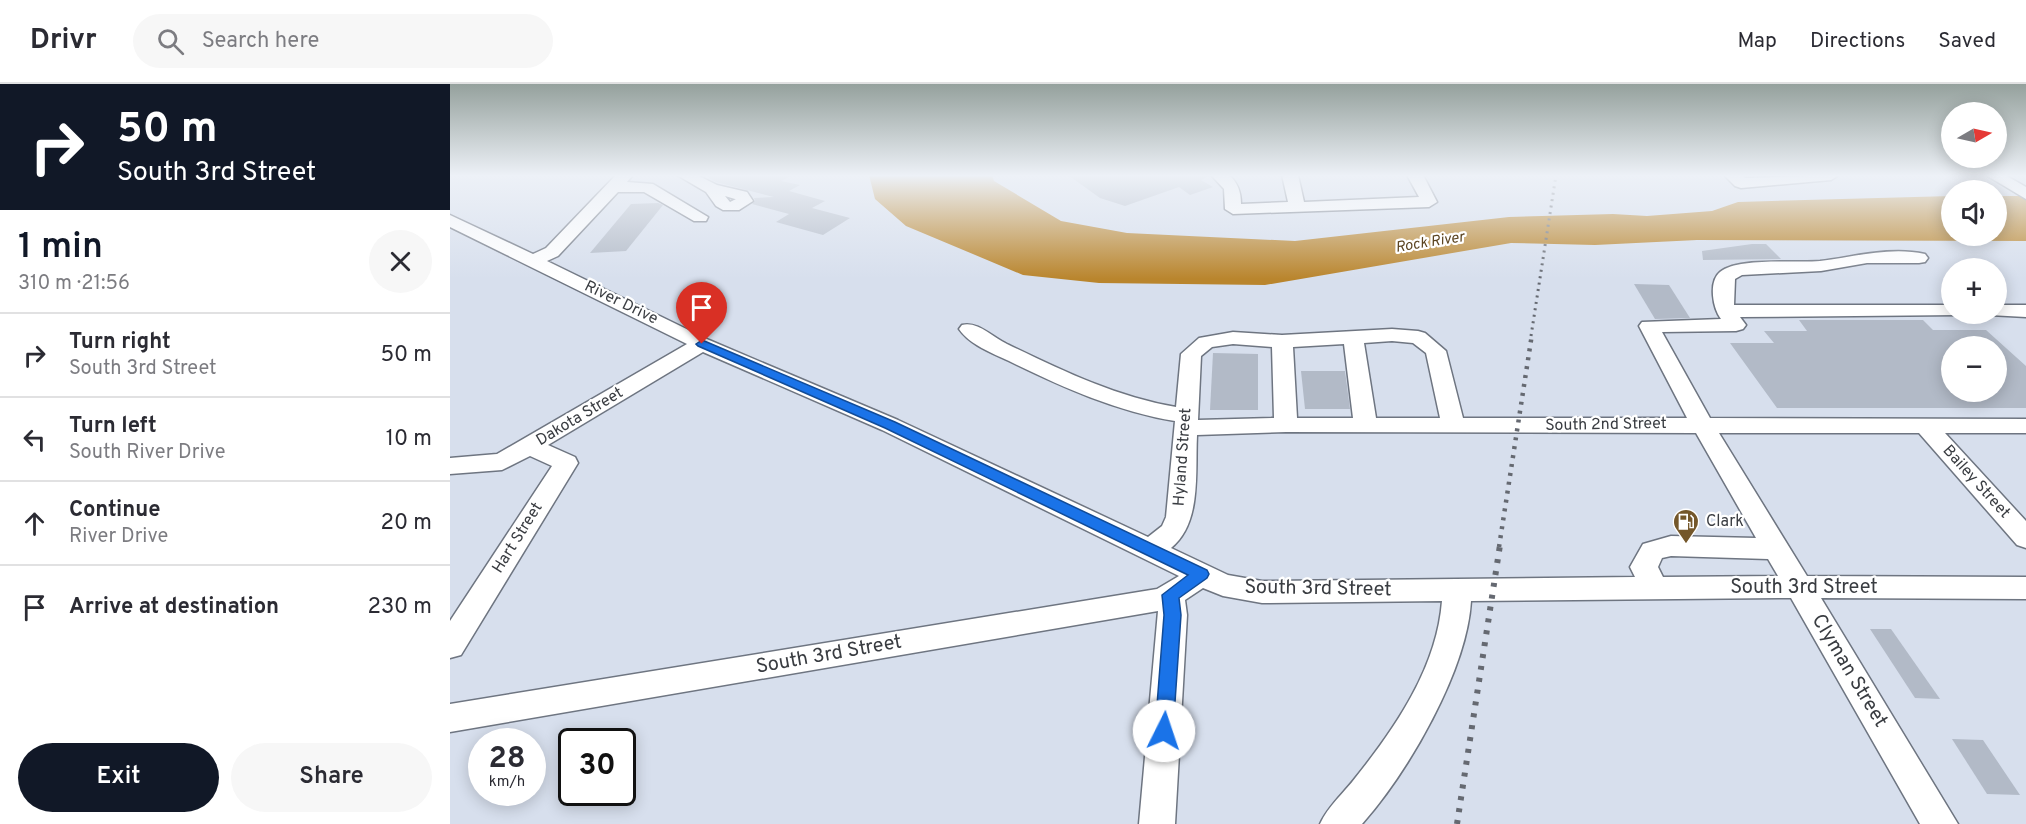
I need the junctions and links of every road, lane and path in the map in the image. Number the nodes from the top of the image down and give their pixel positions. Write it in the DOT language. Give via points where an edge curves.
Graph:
graph roads {
  1 [pos="592,210"];
  2 [pos="687,210"];
  3 [pos="700,217"];
  4 [pos="450,220"];
  5 [pos="1919,258"];
  6 [pos="534,260"];
  7 [pos="1725,311"];
  8 [pos="1941,311"];
  9 [pos="2007,311"];
  10 [pos="2026,311"];
  11 [pos="969,329"];
  12 [pos="1353,338"];
  13 [pos="1282,340"];
  14 [pos="702,344"];
  15 [pos="1185,422"];
  16 [pos="1702,424"];
  17 [pos="1286,425"];
  18 [pos="1453,426"];
  19 [pos="1925,426"];
  20 [pos="2026,426"];
  21 [pos="1366,427"];
  22 [pos="530,447"];
  23 [pos="450,466"];
  24 [pos="2026,538"];
  25 [pos="1725,548"];
  26 [pos="1152,549"];
  27 [pos="1776,549"];
  28 [pos="1201,574"];
  29 [pos="1798,587"];
  30 [pos="1754,588"];
  31 [pos="2026,588"];
  32 [pos="1654,589"];
  33 [pos="1457,590"];
  34 [pos="1170,595"];
  35 [pos="450,646"];
  36 [pos="450,718"];
  37 [pos="1157,824"];
  38 [pos="1338,824"];
  39 [pos="1940,824"];
  1 -- 6 [label="street" via="552,252"];
  2 -- 3 [label="street"];
  4 -- 6 [label="street, River Drive"];
  5 -- 7 [label="street" via="1868,258 1821,266 1738,270 1726,276"];
  6 -- 14 [label="street, River Drive"];
  7 -- 8 [label="street"];
  7 -- 16 [label="street, Clyman Street" via="1736,325 1649,326"];
  9 -- 10 [label="street"];
  11 -- 15 [label="street, South 2nd Street" via="986,342 1106,399"];
  12 -- 13 [label="street"];
  12 -- 18 [label="street" via="1418,338 1436,351"];
  12 -- 21 [label="street"];
  13 -- 15 [label="street, Hyland Street" via="1233,338 1206,342 1191,354"];
  13 -- 17 [label="street"];
  14 -- 22 [label="street, Dakota Street"];
  14 -- 26 [label="street, River Drive" via="890,425"];
  15 -- 17 [label="street, South 2nd Street"];
  15 -- 26 [label="street, Hyland Street" via="1179,517 1173,532"];
  16 -- 18 [label="street, South 2nd Street"];
  16 -- 19 [label="street, South 2nd Street"];
  16 -- 27 [label="street, Clyman Street"];
  17 -- 21 [label="street, South 2nd Street"];
  18 -- 21 [label="street, South 2nd Street"];
  19 -- 20 [label="street, South 2nd Street"];
  19 -- 24 [label="street, Bailey Street"];
  22 -- 23 [label="street, Dakota Street" via="502,462"];
  22 -- 35 [label="street, Hart Street" via="566,462"];
  25 -- 27 [label="street"];
  25 -- 30 [label="street" via="1734,555"];
  25 -- 32 [label="street" via="1671,546 1653,551 1644,567"];
  26 -- 28 [label="street, River Drive"];
  27 -- 29 [label="street, Clyman Street"];
  28 -- 33 [label="street, South 3rd Street" via="1223,585 1262,592"];
  28 -- 34 [label="street, South 3rd Street"];
  29 -- 30 [label="street, South 3rd Street"];
  29 -- 31 [label="street, South 3rd Street"];
  29 -- 39 [label="street, Clyman Street"];
  30 -- 32 [label="street, South 3rd Street"];
  32 -- 33 [label="street, South 3rd Street"];
  33 -- 38 [label="street" via="1455,624 1448,650 1426,698 1357,805"];
  34 -- 36 [label="street, South 3rd Street"];
  34 -- 37 [label="street" via="1173,615"];
}
